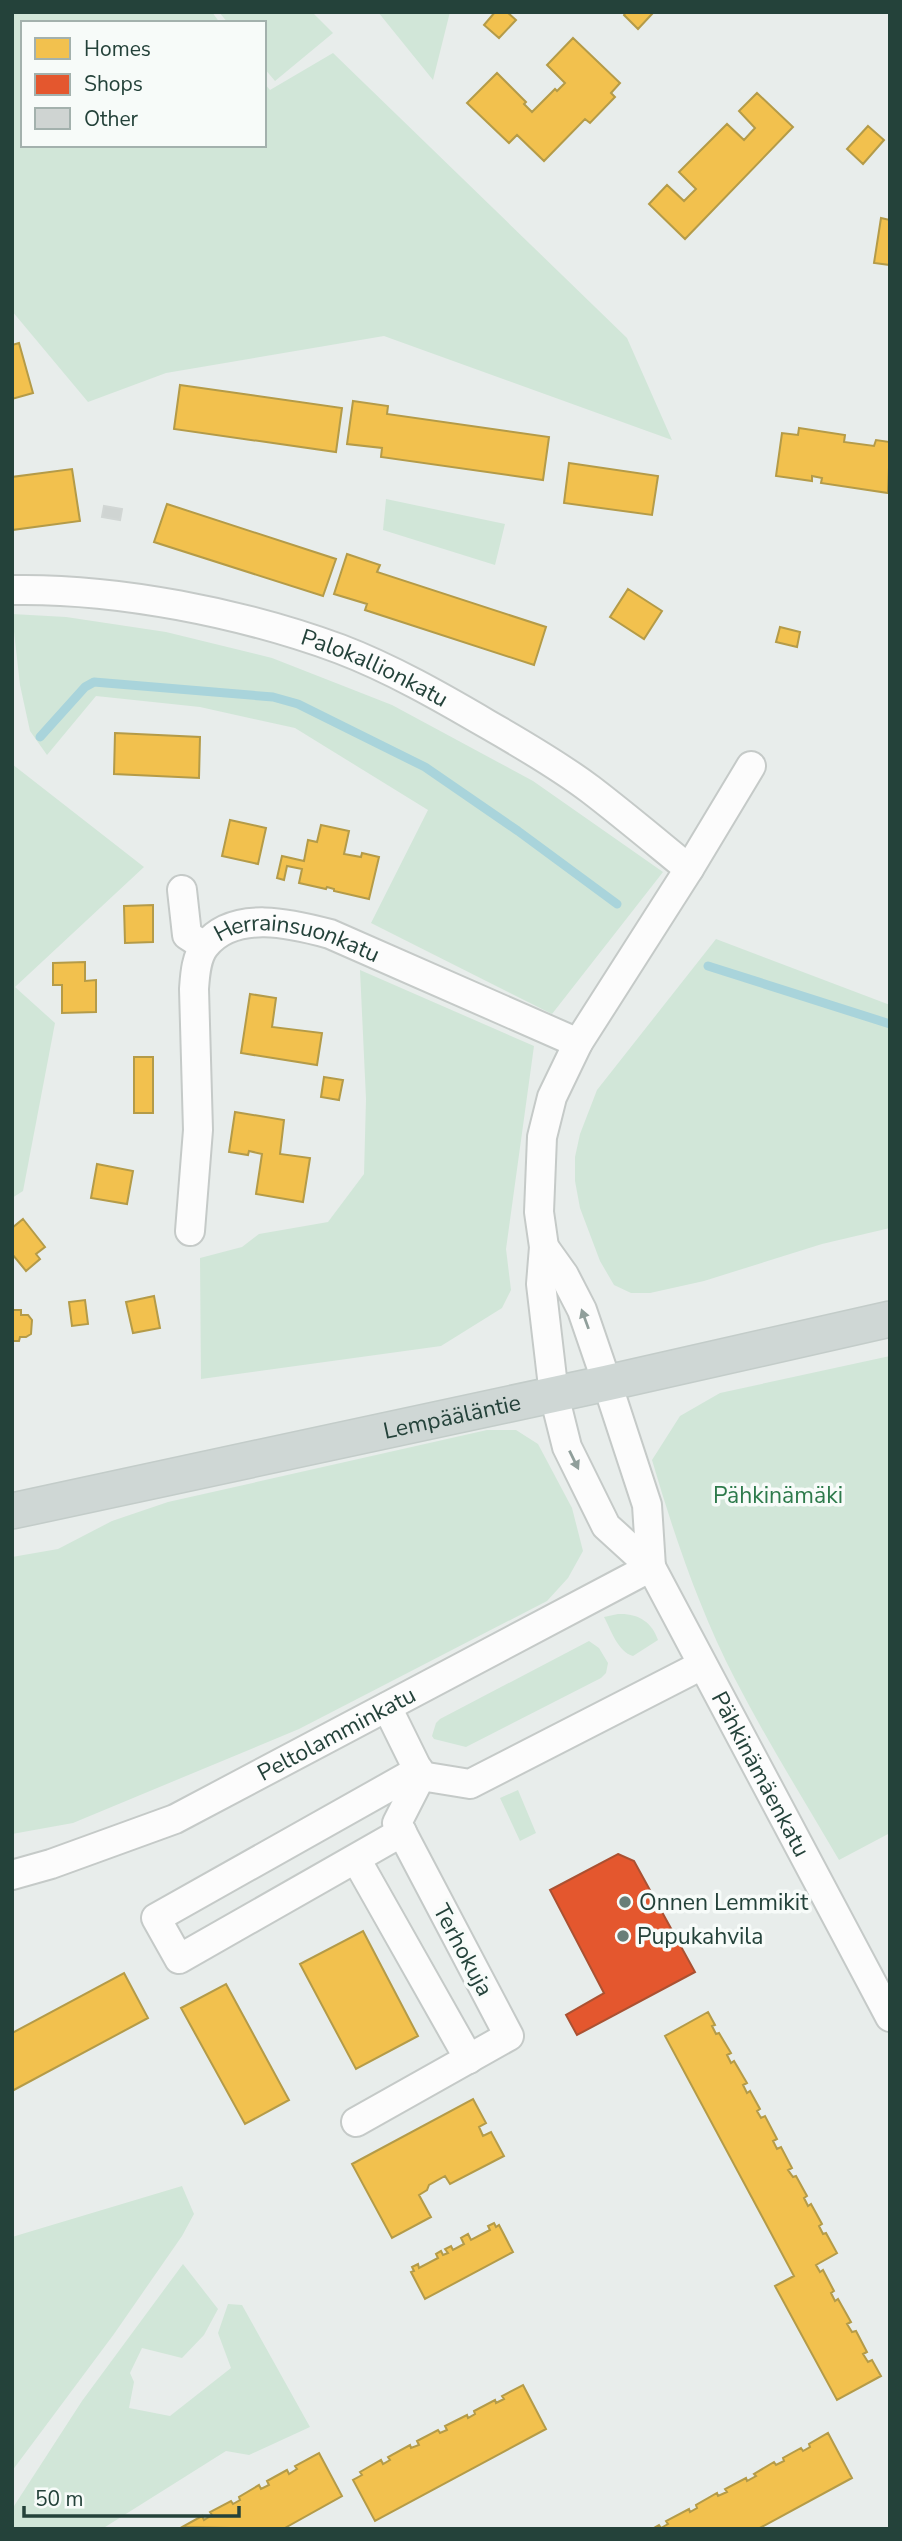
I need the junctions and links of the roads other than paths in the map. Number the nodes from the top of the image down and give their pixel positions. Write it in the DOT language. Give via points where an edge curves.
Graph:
graph roads {
  1 [pos="12,590"];
  2 [pos="751,766"];
  3 [pos="690,869"];
  4 [pos="182,890"];
  5 [pos="204,946"];
  6 [pos="578,1043"];
  7 [pos="190,1231"];
  8 [pos="544,1247"];
  9 [pos="890,1319"];
  10 [pos="607,1383"];
  11 [pos="554,1395"];
  12 [pos="12,1511"];
  13 [pos="651,1567"];
  14 [pos="702,1665"];
  15 [pos="387,1707"];
  16 [pos="420,1773"];
  17 [pos="402,1832"];
  18 [pos="356,1858"];
  19 [pos="12,1875"];
  20 [pos="890,2017"];
  21 [pos="469,2059"];
  22 [pos="356,2122"];
  1 -- 3 [label="street, Palokallionkatu" via="96,594 211,612 342,650 514,739 589,788"];
  2 -- 3 [label="street"];
  3 -- 6 [label="street"];
  4 -- 5 [label="street" via="187,934"];
  5 -- 6 [label="street, Herrainsuonkatu" via="221,932 239,926 290,923 330,934"];
  5 -- 7 [label="street, Herrainsuonkatu" via="194,989 198,1130"];
  6 -- 8 [label="street" via="552,1097 542,1137 539,1212"];
  10 -- 8 [label="street, one-way" via="582,1310"];
  8 -- 11 [label="street" via="541,1284"];
  9 -- 10 [label="main road, Lempääläntie"];
  10 -- 11 [label="main road, Lempääläntie"];
  10 -- 13 [label="street, Pähkinämäenkatu" via="647,1505"];
  11 -- 12 [label="main road, Lempääläntie"];
  11 -- 13 [label="street, Pähkinämäenkatu, one-way" via="568,1447 606,1526"];
  13 -- 14 [label="street, Pähkinämäenkatu"];
  13 -- 15 [label="street, Peltolamminkatu"];
  14 -- 16 [label="street" via="470,1784"];
  14 -- 20 [label="street, Pähkinämäenkatu"];
  15 -- 16 [label="street"];
  15 -- 19 [label="street, Peltolamminkatu" via="175,1819"];
  16 -- 17 [label="street" via="397,1823"];
  16 -- 18 [label="street" via="156,1918 179,1959"];
  17 -- 18 [label="street"];
  17 -- 21 [label="street, Terhokuja" via="509,2036"];
  18 -- 21 [label="street"];
  21 -- 22 [label="street, Terhokuja"];
}
